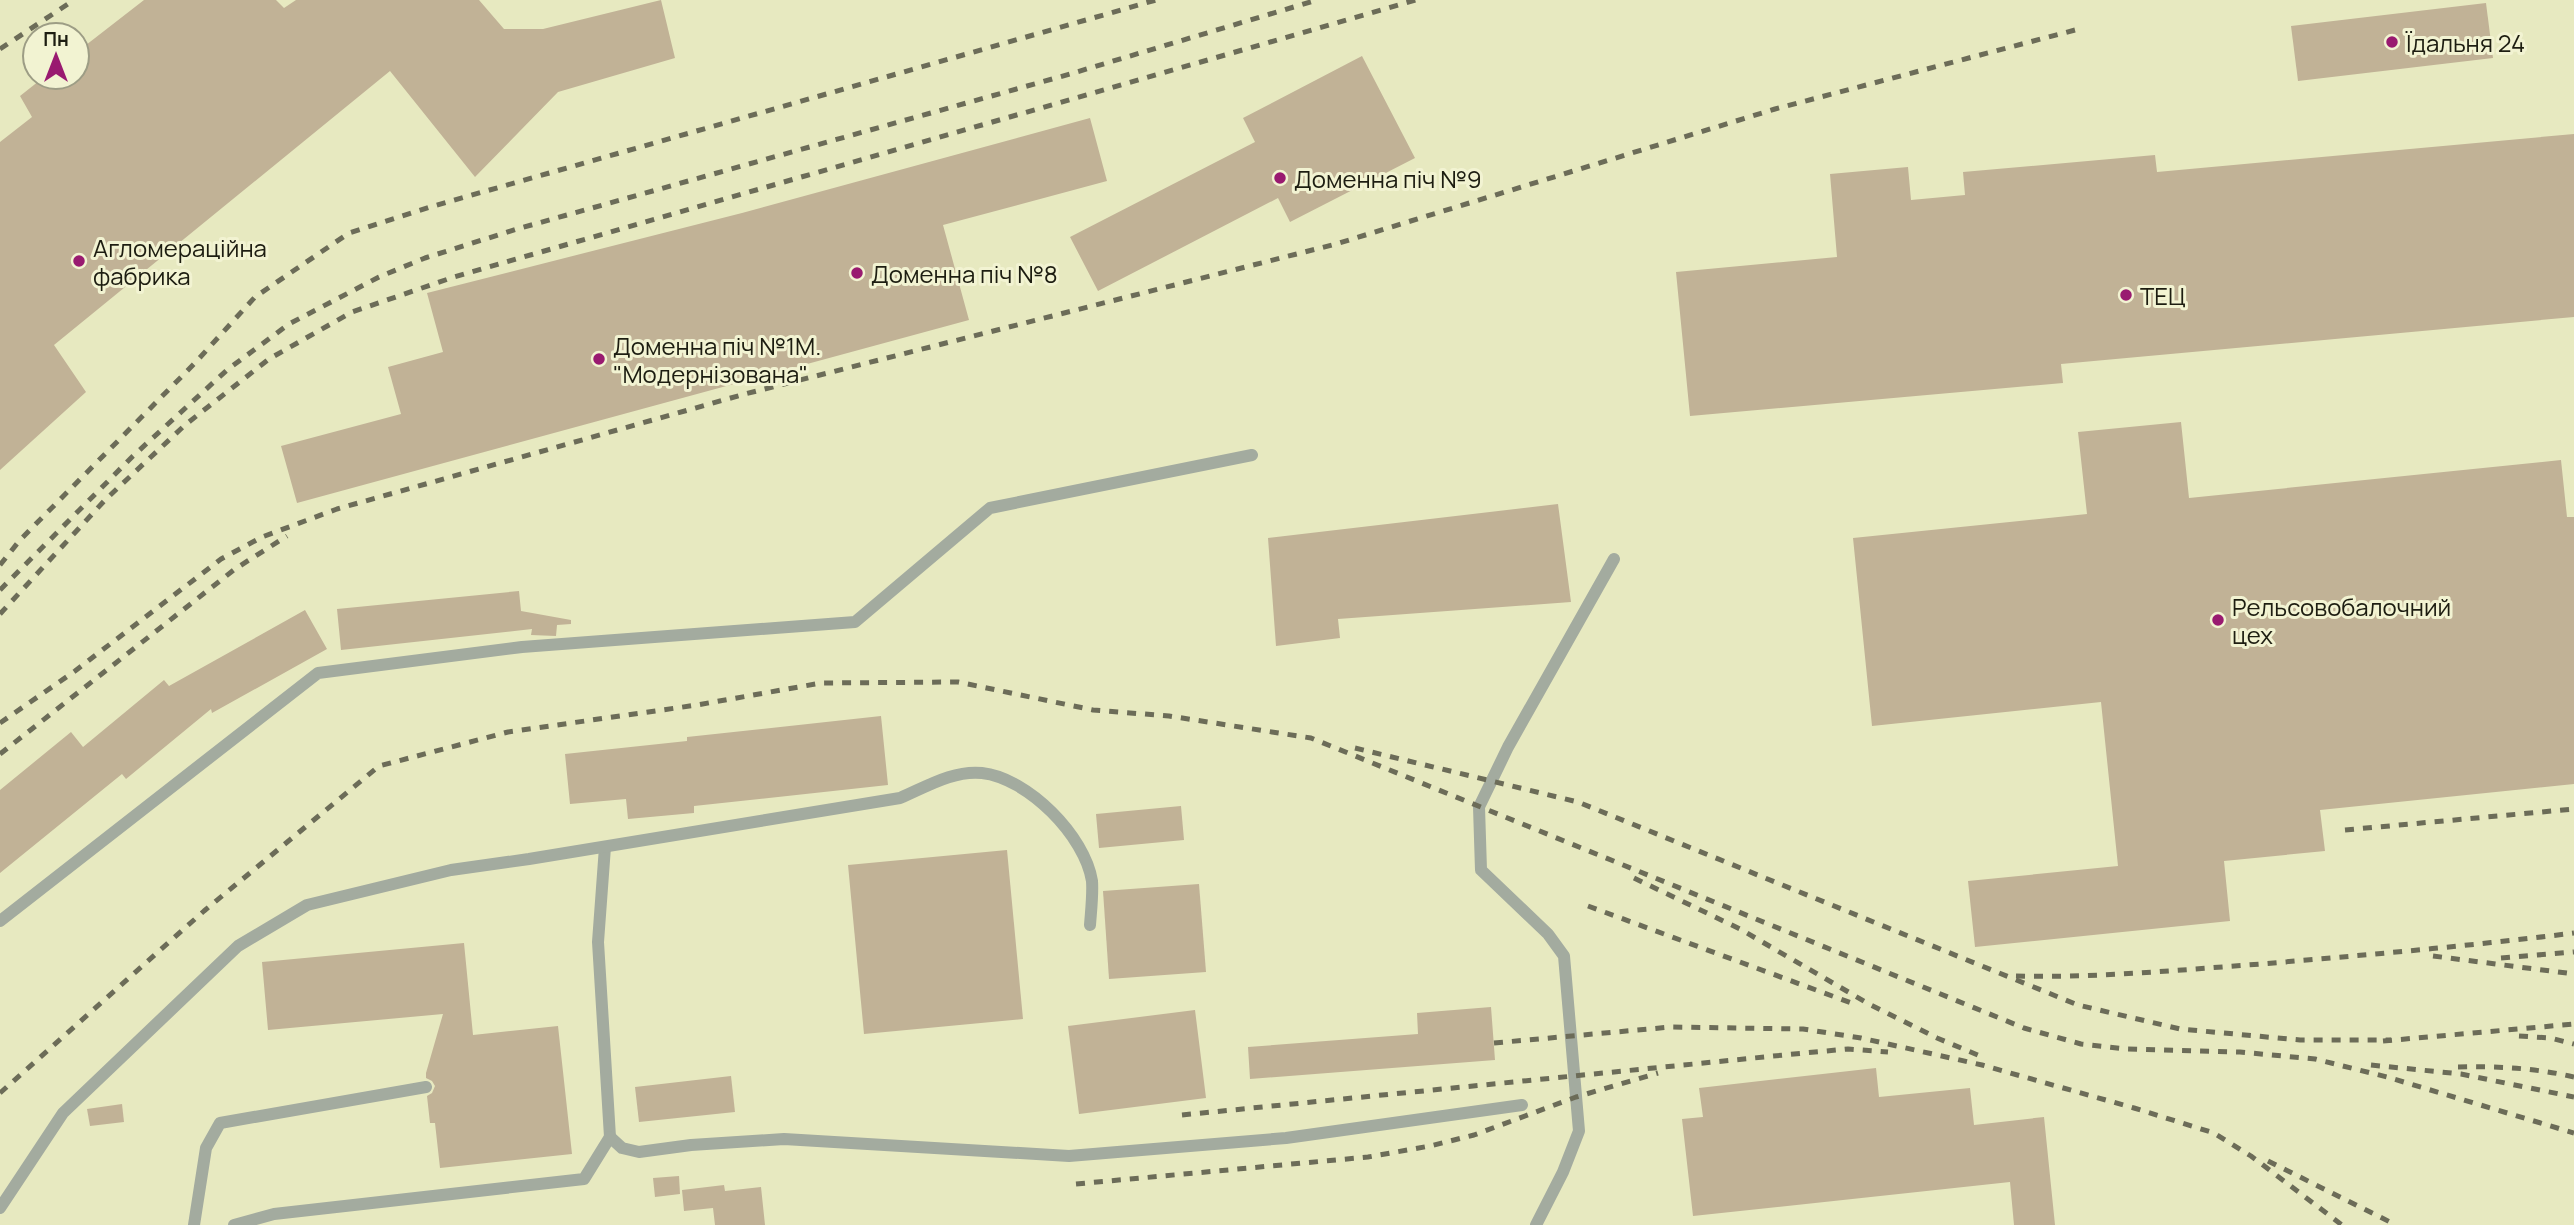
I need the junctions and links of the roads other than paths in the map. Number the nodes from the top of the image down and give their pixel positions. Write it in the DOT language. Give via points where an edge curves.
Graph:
graph roads {
  1 [pos="1252,455"];
  2 [pos="1614,559"];
  3 [pos="605,846"];
  4 [pos="0,921"];
  5 [pos="1090,925"];
  6 [pos="426,1087"];
  7 [pos="1522,1105"];
  8 [pos="610,1137"];
  9 [pos="0,1208"];
  10 [pos="194,1225"];
  11 [pos="234,1225"];
  12 [pos="1535,1225"];
  1 -- 4 [label="lane" via="990,508 855,622 522,648 318,673"];
  2 -- 12 [label="lane" via="1479,807 1481,870 1548,934 1564,956 1579,1131"];
  3 -- 5 [label="lane" via="900,797 952,775 982,773 1015,782 1037,797 1079,844 1092,881"];
  3 -- 8 [label="lane" via="598,942"];
  3 -- 9 [label="lane" via="451,870 307,905 238,946 63,1113"];
  6 -- 10 [label="lane" via="220,1123 206,1148"];
  7 -- 8 [label="lane" via="1286,1138 1069,1156 784,1139 639,1152 622,1148"];
  8 -- 11 [label="lane" via="584,1179 274,1214"];
}
